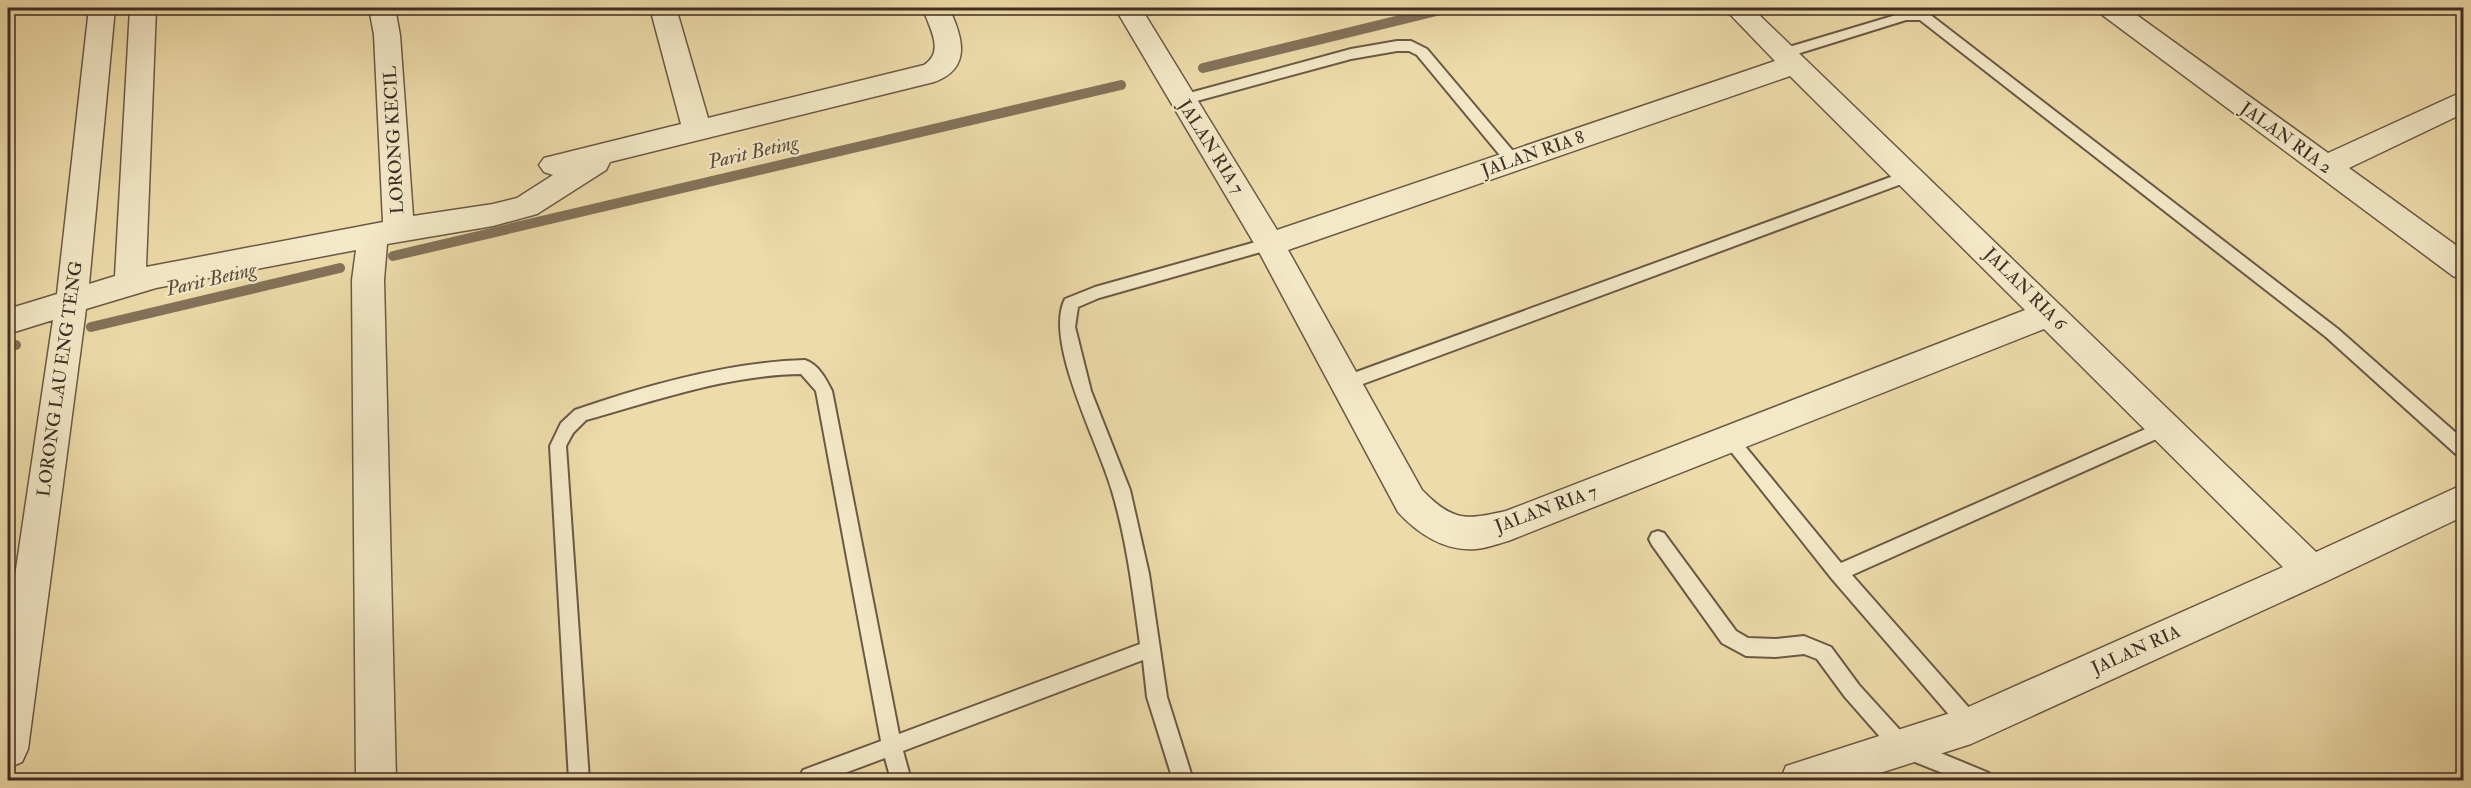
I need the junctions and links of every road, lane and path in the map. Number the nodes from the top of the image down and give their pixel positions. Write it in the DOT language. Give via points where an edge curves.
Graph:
graph roads {
  1 [pos="102,8"];
  2 [pos="143,8"];
  3 [pos="382,8"];
  4 [pos="663,8"];
  5 [pos="936,8"];
  6 [pos="1128,8"];
  7 [pos="1737,8"];
  8 [pos="2110,8"];
  9 [pos="1790,58"];
  10 [pos="1175,88"];
  11 [pos="2463,101"];
  12 [pos="697,129"];
  13 [pos="615,150"];
  14 [pos="1513,161"];
  15 [pos="554,165"];
  16 [pos="2325,167"];
  17 [pos="1910,175"];
  18 [pos="1270,244"];
  19 [pos="377,251"];
  20 [pos="2463,268"];
  21 [pos="130,283"];
  22 [pos="2050,313"];
  23 [pos="8,321"];
  24 [pos="69,324"];
  25 [pos="1346,383"];
  26 [pos="2166,427"];
  27 [pos="1730,439"];
  28 [pos="2463,452"];
  29 [pos="2463,499"];
  30 [pos="1658,539"];
  31 [pos="2312,571"];
  32 [pos="1838,573"];
  33 [pos="1150,649"];
  34 [pos="1971,725"];
  35 [pos="892,746"];
  36 [pos="1902,747"];
  37 [pos="8,749"];
  38 [pos="810,777"];
  39 [pos="376,780"];
  40 [pos="579,780"];
  41 [pos="901,780"];
  42 [pos="1183,780"];
  43 [pos="1800,780"];
  44 [pos="1982,780"];
  1 -- 24 [label="street, LORONG LAU ENG TENG"];
  2 -- 21 [label="street"];
  3 -- 19 [label="street, LORONG KECIL" via="387,35"];
  4 -- 12 [label="street"];
  5 -- 12 [label="street" via="948,39 948,57 939,69 920,77"];
  6 -- 10 [label="street, JALAN RIA 7"];
  7 -- 9 [label="street, JALAN RIA 6"];
  8 -- 16 [label="street, JALAN RIA 2"];
  9 -- 14 [label="street, JALAN RIA 8"];
  9 -- 17 [label="street, JALAN RIA 6"];
  9 -- 28 [label="lane" via="1905,15 1923,16 2332,333"];
  10 -- 14 [label="lane" via="1411,46 1422,52"];
  10 -- 18 [label="street, JALAN RIA 7"];
  11 -- 16 [label="street"];
  12 -- 13 [label="street"];
  13 -- 15 [label="street"];
  13 -- 19 [label="street" via="526,206"];
  14 -- 18 [label="street, JALAN RIA 8"];
  16 -- 20 [label="street, JALAN RIA 2"];
  17 -- 22 [label="street, JALAN RIA 6"];
  17 -- 25 [label="lane"];
  18 -- 25 [label="street, JALAN RIA 7"];
  18 -- 33 [label="lane" via="1071,303 1068,327 1083,391 1121,490 1140,574"];
  19 -- 21 [label="street, LORONG KECIL" via="156,276"];
  19 -- 39 [label="street"];
  21 -- 24 [label="street, LORONG KECIL"];
  22 -- 26 [label="street, JALAN RIA 6"];
  22 -- 27 [label="street, JALAN RIA 7"];
  23 -- 24 [label="street, LORONG KECIL"];
  24 -- 37 [label="street, LORONG LAU ENG TENG"];
  25 -- 27 [label="street, JALAN RIA 7" via="1410,501 1440,528 1474,534 1508,526"];
  26 -- 31 [label="street, JALAN RIA 6"];
  26 -- 32 [label="lane"];
  27 -- 32 [label="lane"];
  29 -- 31 [label="street, JALAN RIA"];
  30 -- 36 [label="lane" via="1729,638 1746,647 1804,645 1824,653"];
  31 -- 34 [label="street, JALAN RIA"];
  32 -- 34 [label="lane"];
  33 -- 35 [label="lane"];
  33 -- 42 [label="lane" via="1157,697"];
  34 -- 36 [label="street, JALAN RIA"];
  35 -- 38 [label="lane"];
  35 -- 40 [label="lane" via="824,391 805,367 778,366 581,415 567,428 558,446"];
  35 -- 41 [label="lane"];
  36 -- 43 [label="street, JALAN RIA"];
  36 -- 44 [label="lane"];
}
